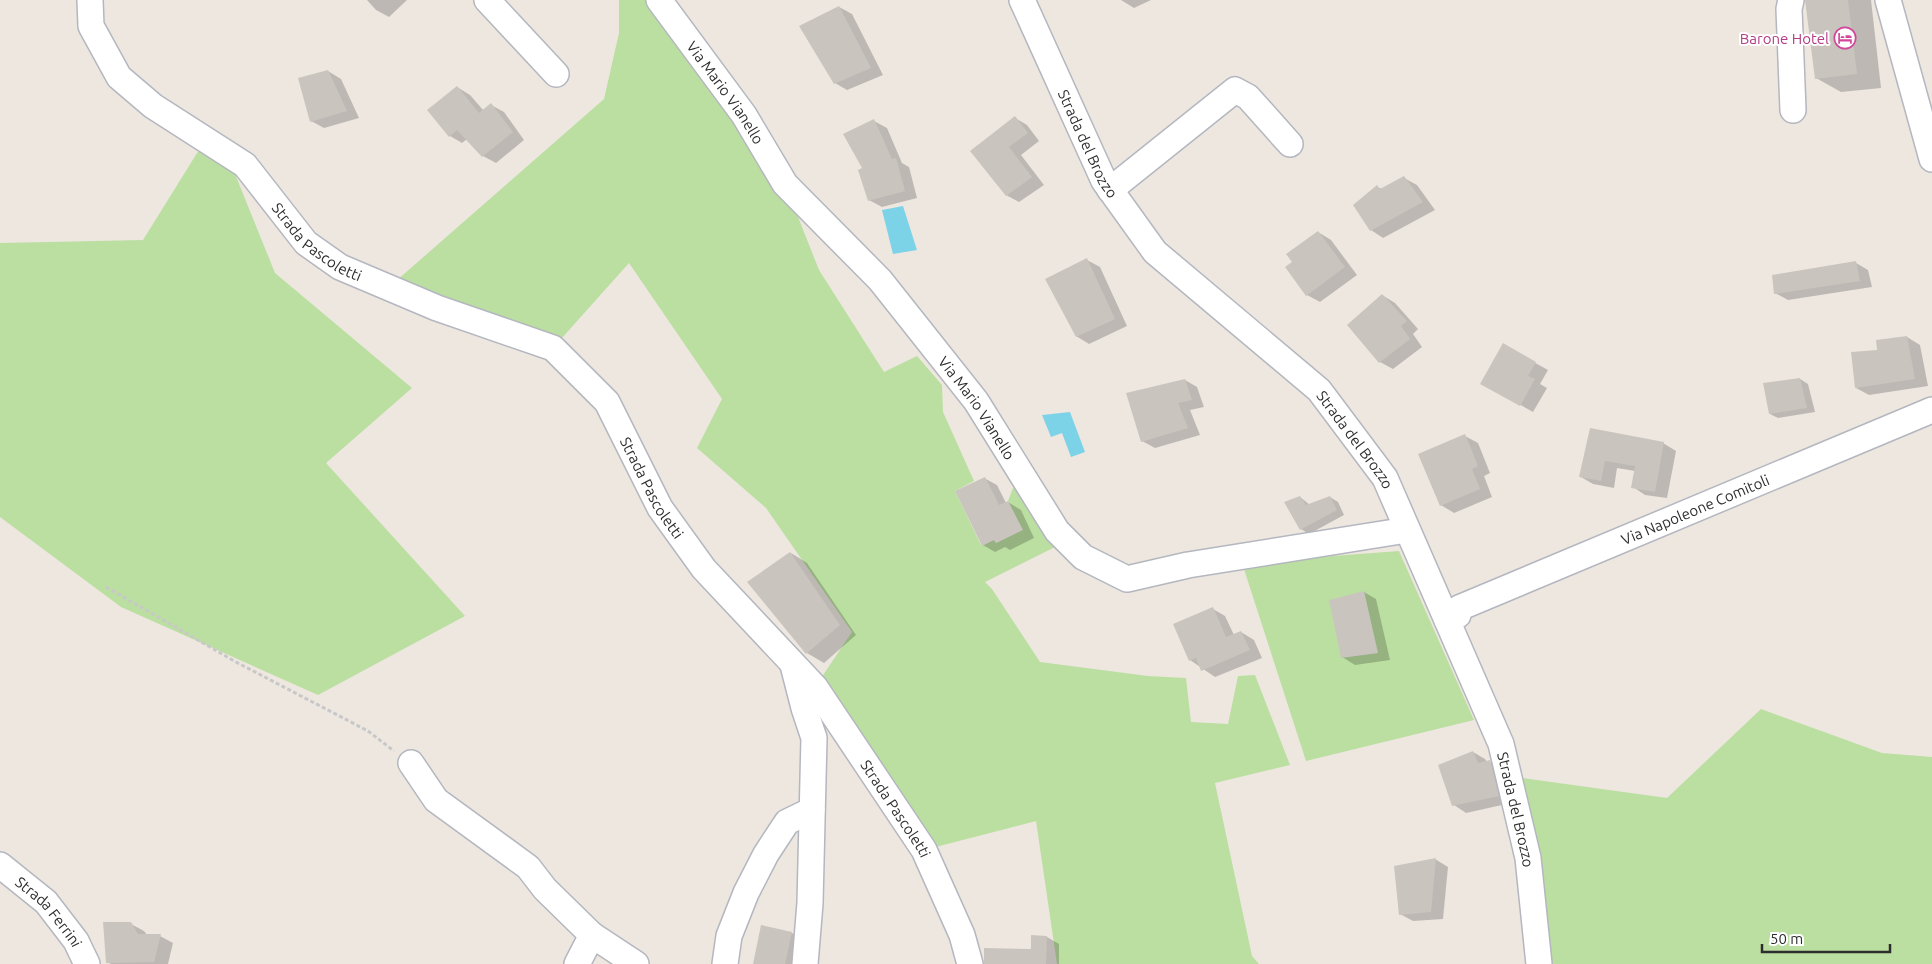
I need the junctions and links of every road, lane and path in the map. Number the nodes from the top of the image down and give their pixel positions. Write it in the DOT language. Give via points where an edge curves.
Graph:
graph roads {
  1 [pos="90,0"];
  2 [pos="487,0"];
  3 [pos="659,0"];
  4 [pos="1022,0"];
  5 [pos="1791,0"];
  6 [pos="1888,0"];
  7 [pos="556,74"];
  8 [pos="1793,110"];
  9 [pos="1290,144"];
  10 [pos="1932,159"];
  11 [pos="1110,190"];
  12 [pos="1932,410"];
  13 [pos="1407,530"];
  14 [pos="106,588"];
  15 [pos="1453,614"];
  16 [pos="792,663"];
  17 [pos="411,764"];
  18 [pos="812,810"];
  19 [pos="0,865"];
  20 [pos="592,935"];
  21 [pos="88,964"];
  22 [pos="577,964"];
  23 [pos="636,964"];
  24 [pos="725,964"];
  25 [pos="806,964"];
  26 [pos="970,964"];
  27 [pos="1540,964"];
  1 -- 16 [label="street, Strada Pascoletti" via="92,26 119,77 153,106 245,165 306,243 340,267 437,308 553,348 607,402 660,508 704,569"];
  2 -- 7 [label="street"];
  3 -- 13 [label="street, Via Mario Vianello" via="744,115 785,184 886,288 976,401 1057,531 1083,557 1127,578 1188,565"];
  4 -- 11 [label="street, Strada del Brozzo"];
  5 -- 8 [label="street"];
  6 -- 10 [label="street"];
  9 -- 11 [label="street" via="1248,97 1234,90"];
  11 -- 13 [label="street, Strada del Brozzo" via="1156,252 1319,390 1385,478"];
  12 -- 15 [label="street, Via Napoleone Comitoli"];
  13 -- 15 [label="street, Strada del Brozzo"];
  14 -- 17 [label="path" via="236,662 368,731"];
  15 -- 27 [label="street, Strada del Brozzo" via="1501,744 1528,858"];
  16 -- 18 [label="street" via="814,738"];
  16 -- 26 [label="street, Strada Pascoletti" via="815,687 924,850 962,935"];
  17 -- 20 [label="street" via="436,800 528,867 545,889"];
  18 -- 24 [label="street" via="787,822 766,854 729,936"];
  18 -- 25 [label="street"];
  19 -- 21 [label="street, Strada Ferrini" via="46,902 76,941"];
  20 -- 22 [label="street"];
  20 -- 23 [label="street"];
}
